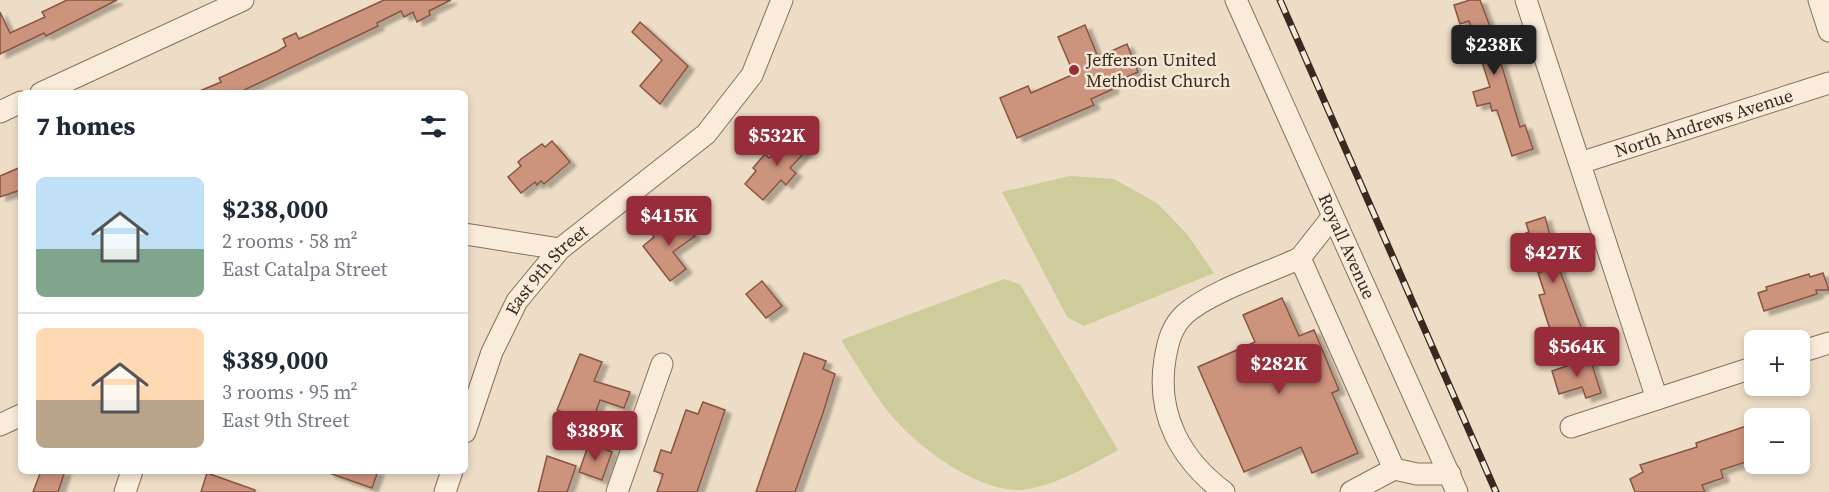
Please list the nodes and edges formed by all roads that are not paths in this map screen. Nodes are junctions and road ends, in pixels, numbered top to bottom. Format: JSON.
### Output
{"nodes":[{"id":1,"x":243,"y":0,"type":"edge"},
{"id":2,"x":782,"y":0,"type":"edge"},
{"id":3,"x":1236,"y":0,"type":"edge"},
{"id":4,"x":1526,"y":0,"type":"edge"},
{"id":5,"x":1819,"y":0,"type":"edge"},
{"id":6,"x":1829,"y":31,"type":"edge"},
{"id":7,"x":1829,"y":83,"type":"edge"},
{"id":8,"x":48,"y":90,"type":"edge"},
{"id":9,"x":18,"y":103,"type":"edge"},
{"id":10,"x":0,"y":112,"type":"edge"},
{"id":11,"x":1580,"y":164,"type":"junction"},
{"id":12,"x":1333,"y":216,"type":"junction"},
{"id":13,"x":468,"y":234,"type":"edge"},
{"id":14,"x":560,"y":249,"type":"junction"},
{"id":15,"x":1300,"y":258,"type":"junction"},
{"id":16,"x":1829,"y":343,"type":"edge"},
{"id":17,"x":1810,"y":349,"type":"edge"},
{"id":18,"x":662,"y":364,"type":"dead end"},
{"id":19,"x":1744,"y":371,"type":"edge"},
{"id":20,"x":1658,"y":399,"type":"junction"},
{"id":21,"x":18,"y":417,"type":"edge"},
{"id":22,"x":468,"y":423,"type":"edge"},
{"id":23,"x":0,"y":425,"type":"edge"},
{"id":24,"x":1571,"y":427,"type":"dead end"},
{"id":25,"x":1394,"y":469,"type":"junction"},
{"id":26,"x":131,"y":474,"type":"edge"},
{"id":27,"x":451,"y":474,"type":"edge"},
{"id":28,"x":1454,"y":483,"type":"edge"},
{"id":29,"x":125,"y":492,"type":"edge"},
{"id":30,"x":445,"y":492,"type":"edge"},
{"id":31,"x":617,"y":492,"type":"edge"},
{"id":32,"x":1224,"y":492,"type":"edge"},
{"id":33,"x":1351,"y":492,"type":"edge"}],
"edges":[{"from":1,"to":8,"type":"street"},
{"from":2,"to":14,"type":"street","name":"East 9th Street"},
{"from":3,"to":12,"type":"street","name":"Royall Avenue"},
{"from":4,"to":11,"type":"street"},
{"from":5,"to":6,"type":"street"},
{"from":7,"to":11,"type":"street","name":"North Andrews Avenue"},
{"from":9,"to":10,"type":"street"},
{"from":11,"to":20,"type":"street"},
{"from":12,"to":15,"type":"street"},
{"from":12,"to":28,"type":"street","name":"Royall Avenue"},
{"from":13,"to":14,"type":"street"},
{"from":14,"to":22,"type":"street","name":"East 9th Street"},
{"from":15,"to":25,"type":"street"},
{"from":15,"to":32,"type":"street"},
{"from":16,"to":17,"type":"street"},
{"from":18,"to":31,"type":"street"},
{"from":19,"to":20,"type":"street"},
{"from":20,"to":24,"type":"street"},
{"from":21,"to":23,"type":"street"},
{"from":25,"to":28,"type":"street"},
{"from":25,"to":33,"type":"street"},
{"from":26,"to":29,"type":"street"},
{"from":27,"to":30,"type":"street"}]}
